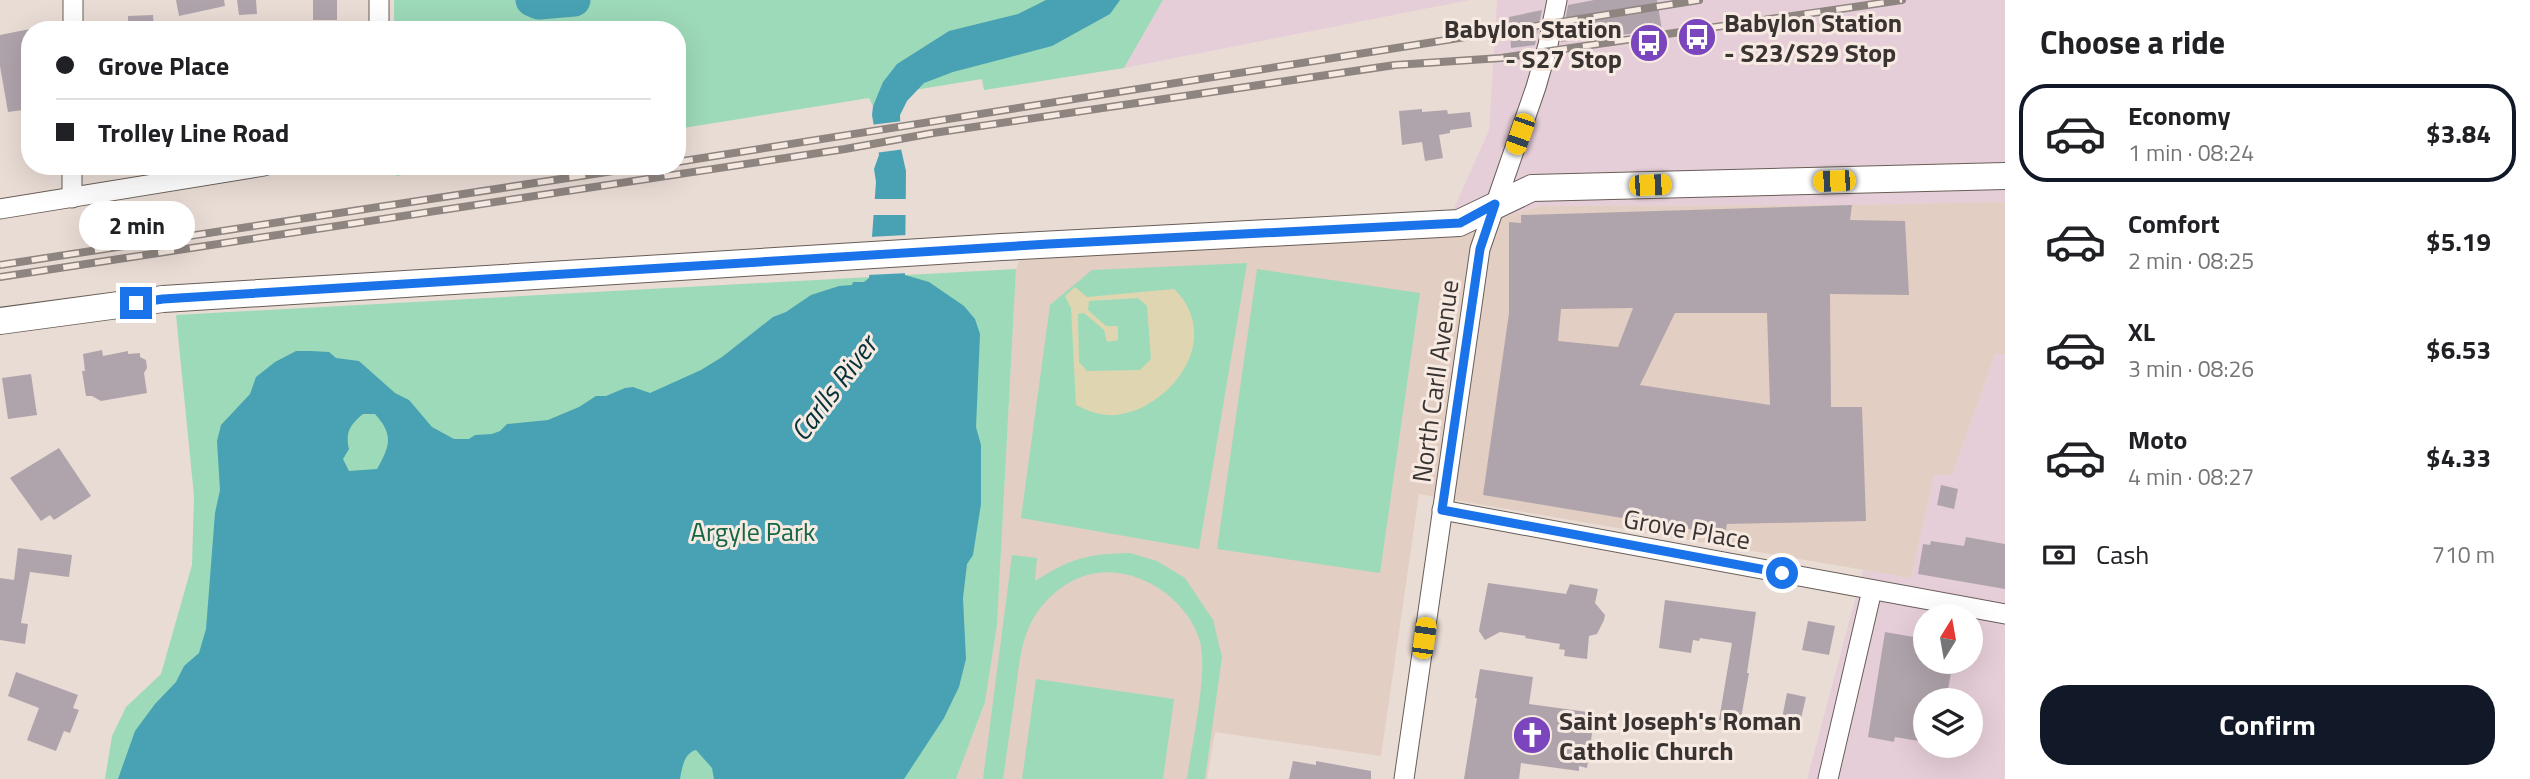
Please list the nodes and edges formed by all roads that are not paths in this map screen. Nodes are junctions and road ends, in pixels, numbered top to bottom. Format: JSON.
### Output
{"nodes":[{"id":1,"x":73,"y":0,"type":"edge"},
{"id":2,"x":379,"y":0,"type":"edge"},
{"id":3,"x":1557,"y":0,"type":"edge"},
{"id":4,"x":73,"y":21,"type":"edge"},
{"id":5,"x":379,"y":21,"type":"edge"},
{"id":6,"x":72,"y":175,"type":"edge"},
{"id":7,"x":210,"y":175,"type":"edge"},
{"id":8,"x":2005,"y":176,"type":"edge"},
{"id":9,"x":72,"y":198,"type":"junction"},
{"id":10,"x":1495,"y":204,"type":"junction"},
{"id":11,"x":0,"y":209,"type":"edge"},
{"id":12,"x":0,"y":321,"type":"edge"},
{"id":13,"x":1442,"y":510,"type":"junction"},
{"id":14,"x":1872,"y":590,"type":"junction"},
{"id":15,"x":2005,"y":614,"type":"edge"},
{"id":16,"x":1404,"y":779,"type":"edge"},
{"id":17,"x":1828,"y":779,"type":"edge"}],
"edges":[{"from":1,"to":4,"type":"street"},
{"from":2,"to":5,"type":"street"},
{"from":3,"to":10,"type":"street","name":"North Carll Avenue"},
{"from":6,"to":9,"type":"street"},
{"from":7,"to":9,"type":"street"},
{"from":8,"to":10,"type":"main road"},
{"from":9,"to":11,"type":"street"},
{"from":10,"to":12,"type":"main road"},
{"from":10,"to":13,"type":"street","name":"North Carll Avenue"},
{"from":13,"to":14,"type":"street","name":"Grove Place"},
{"from":13,"to":16,"type":"street","name":"North Carll Avenue"},
{"from":14,"to":15,"type":"street","name":"Grove Place"},
{"from":14,"to":17,"type":"street"}]}
